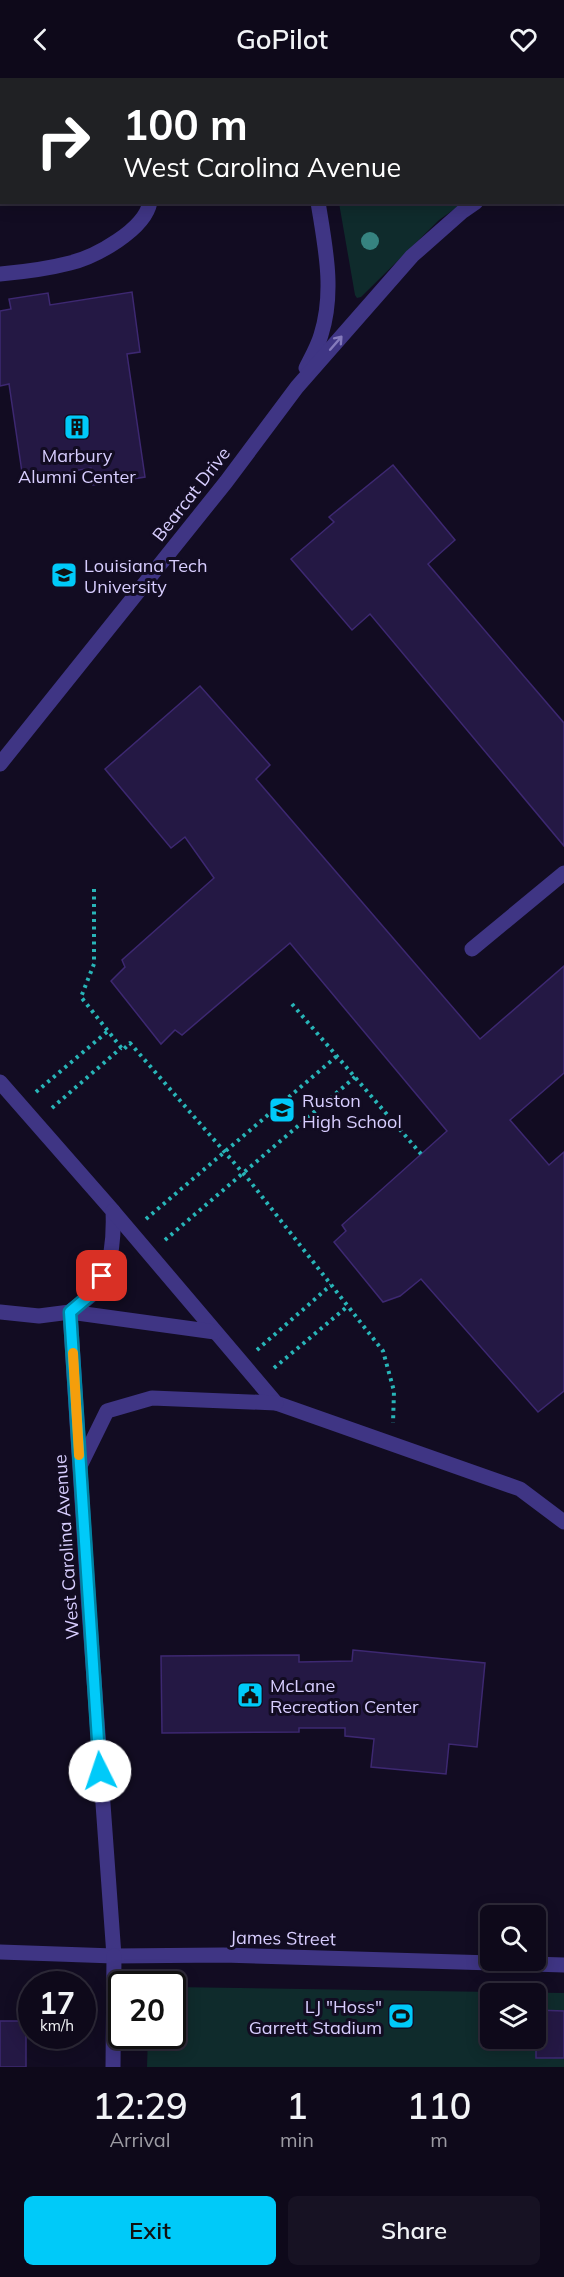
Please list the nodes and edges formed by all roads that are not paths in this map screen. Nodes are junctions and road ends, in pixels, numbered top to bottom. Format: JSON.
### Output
{"nodes":[{"id":1,"x":150,"y":204,"type":"edge"},
{"id":2,"x":318,"y":204,"type":"edge"},
{"id":3,"x":473,"y":204,"type":"edge"},
{"id":4,"x":0,"y":274,"type":"edge"},
{"id":5,"x":297,"y":387,"type":"junction"},
{"id":6,"x":0,"y":764,"type":"edge"},
{"id":7,"x":564,"y":873,"type":"edge"},
{"id":8,"x":472,"y":949,"type":"dead end"},
{"id":9,"x":0,"y":1082,"type":"edge"},
{"id":10,"x":113,"y":1210,"type":"junction"},
{"id":11,"x":0,"y":1312,"type":"edge"},
{"id":12,"x":70,"y":1312,"type":"junction"},
{"id":13,"x":215,"y":1332,"type":"junction"},
{"id":14,"x":276,"y":1403,"type":"junction"},
{"id":15,"x":80,"y":1466,"type":"junction"},
{"id":16,"x":564,"y":1522,"type":"edge"},
{"id":17,"x":0,"y":1952,"type":"edge"},
{"id":18,"x":114,"y":1956,"type":"junction"},
{"id":19,"x":564,"y":1965,"type":"edge"},
{"id":20,"x":113,"y":2067,"type":"edge"}],
"edges":[{"from":1,"to":4,"type":"street"},
{"from":2,"to":5,"type":"street","name":"Bearcat Drive"},
{"from":5,"to":3,"type":"street","name":"Bearcat Drive","one_way":true},
{"from":5,"to":6,"type":"street","name":"Bearcat Drive"},
{"from":7,"to":8,"type":"street"},
{"from":9,"to":10,"type":"street"},
{"from":10,"to":12,"type":"street"},
{"from":10,"to":13,"type":"street"},
{"from":11,"to":12,"type":"street"},
{"from":12,"to":13,"type":"street"},
{"from":12,"to":15,"type":"street","name":"West Carolina Avenue"},
{"from":13,"to":14,"type":"street"},
{"from":14,"to":15,"type":"street"},
{"from":14,"to":16,"type":"street"},
{"from":15,"to":18,"type":"street","name":"West Carolina Avenue"},
{"from":17,"to":18,"type":"street","name":"James Street"},
{"from":18,"to":19,"type":"street","name":"James Street"},
{"from":18,"to":20,"type":"street","name":"West Carolina Avenue"}]}
